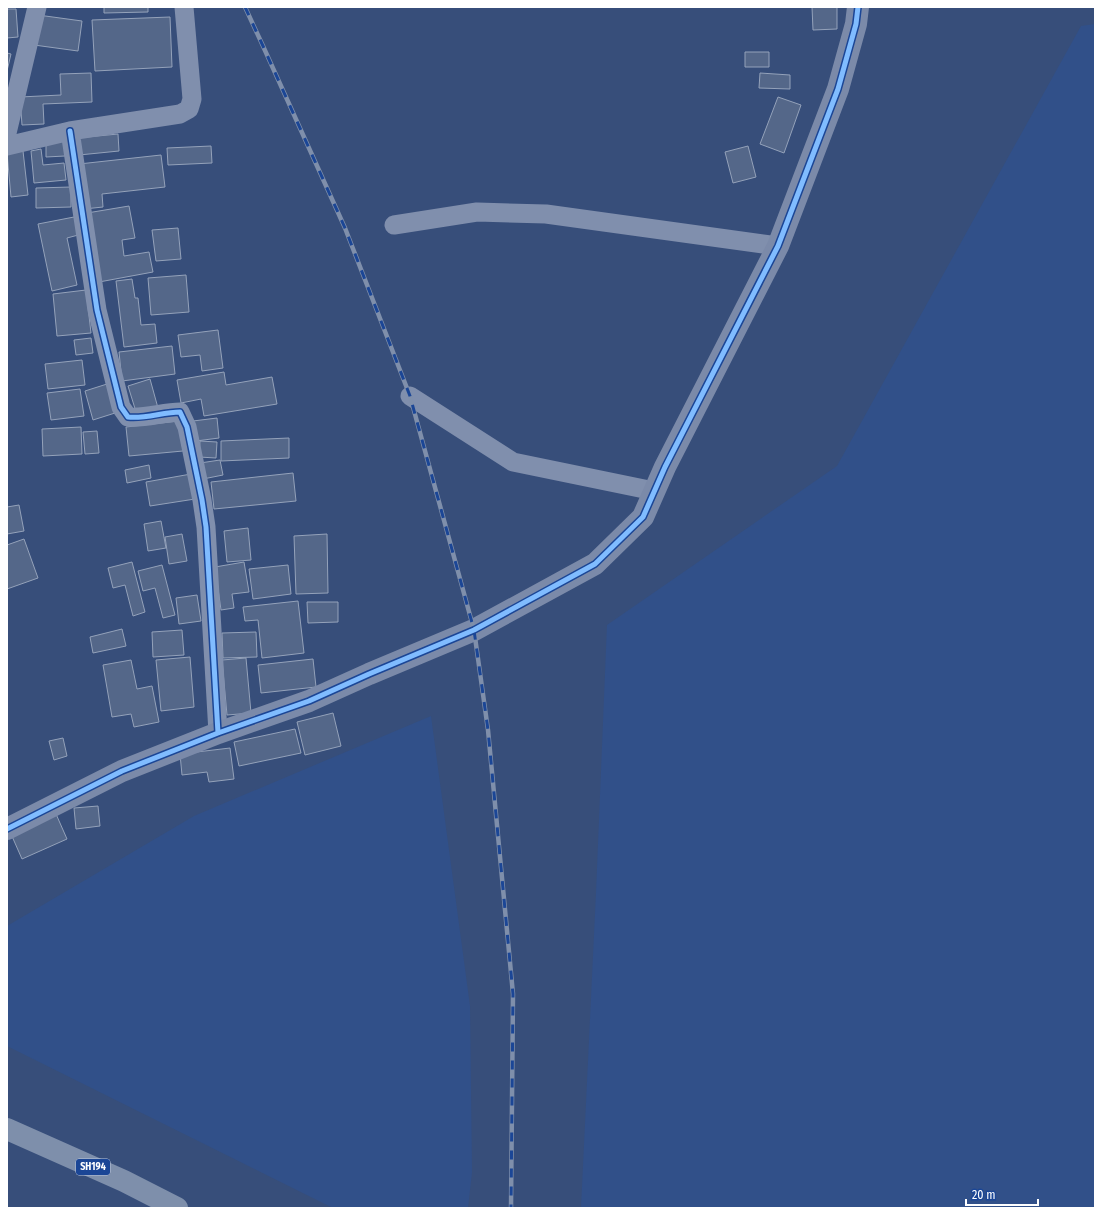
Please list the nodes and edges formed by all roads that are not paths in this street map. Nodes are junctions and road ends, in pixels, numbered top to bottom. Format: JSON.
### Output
{"nodes":[{"id":1,"x":37,"y":7,"type":"edge"},
{"id":2,"x":184,"y":7,"type":"edge"},
{"id":3,"x":858,"y":7,"type":"edge"},
{"id":4,"x":70,"y":131,"type":"junction"},
{"id":5,"x":7,"y":133,"type":"edge"},
{"id":6,"x":7,"y":146,"type":"edge"},
{"id":7,"x":394,"y":225,"type":"dead end"},
{"id":8,"x":778,"y":246,"type":"junction"},
{"id":9,"x":410,"y":396,"type":"dead end"},
{"id":10,"x":654,"y":491,"type":"junction"},
{"id":11,"x":218,"y":733,"type":"junction"},
{"id":12,"x":7,"y":829,"type":"edge"},
{"id":13,"x":7,"y":1129,"type":"edge"},
{"id":14,"x":177,"y":1208,"type":"edge"}],
"edges":[{"from":1,"to":5,"type":"street"},
{"from":2,"to":4,"type":"street"},
{"from":3,"to":8,"type":"street"},
{"from":4,"to":6,"type":"street"},
{"from":4,"to":11,"type":"street"},
{"from":7,"to":8,"type":"street"},
{"from":8,"to":10,"type":"street"},
{"from":9,"to":10,"type":"street"},
{"from":10,"to":11,"type":"street"},
{"from":11,"to":12,"type":"street"},
{"from":13,"to":14,"type":"main road","number":"SH194"}]}
